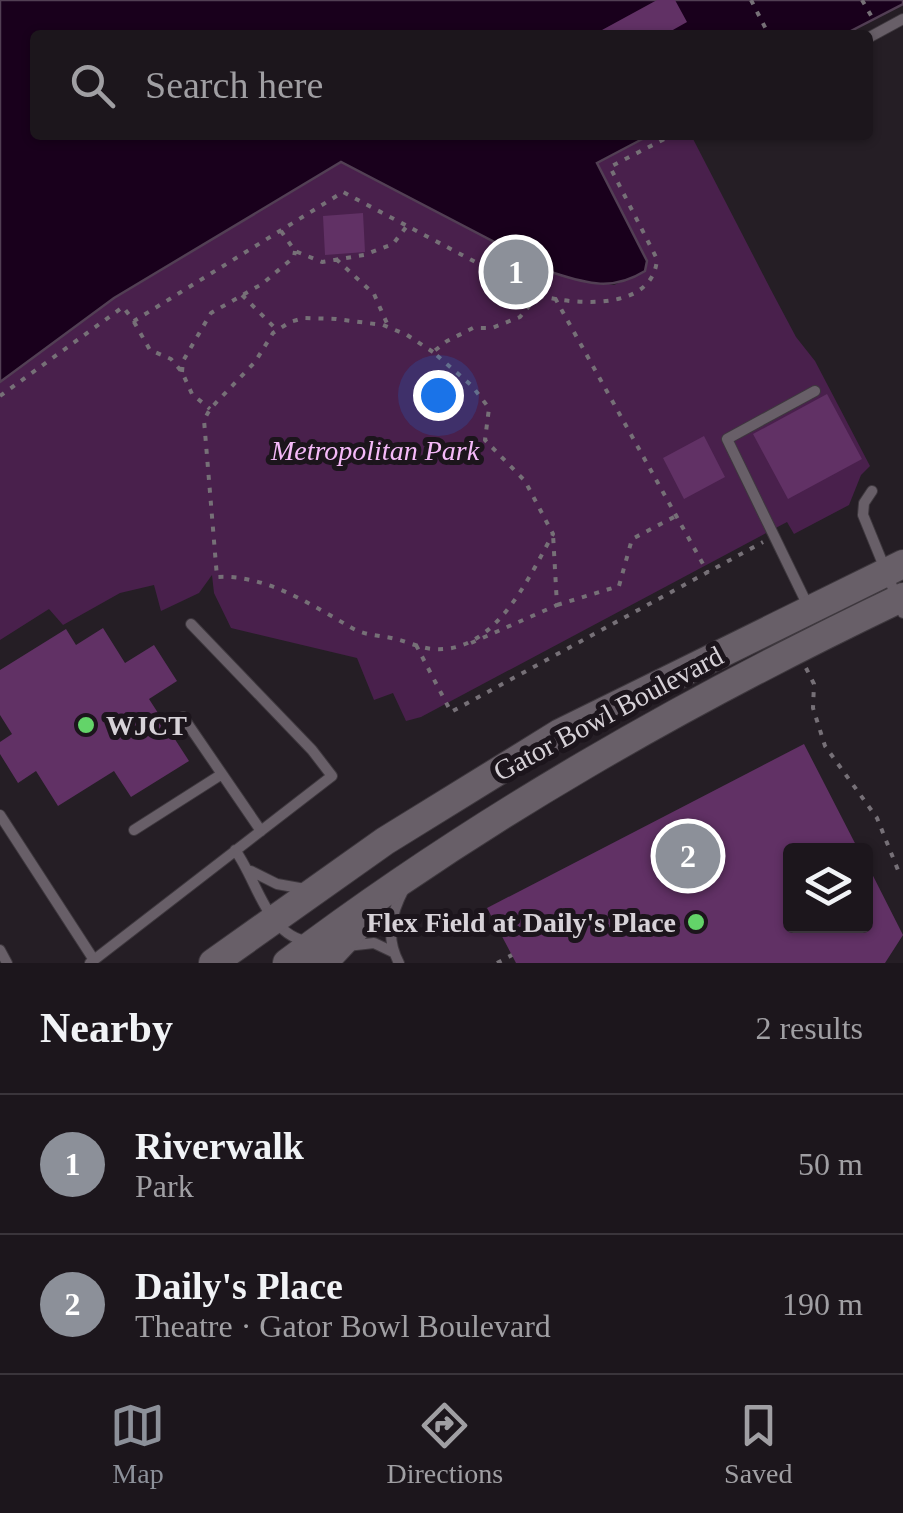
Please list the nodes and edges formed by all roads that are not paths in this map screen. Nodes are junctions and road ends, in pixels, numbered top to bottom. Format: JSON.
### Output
{"nodes":[{"id":1,"x":903,"y":19,"type":"edge"},
{"id":2,"x":873,"y":35,"type":"edge"},
{"id":3,"x":815,"y":390,"type":"dead end"},
{"id":4,"x":872,"y":491,"type":"dead end"},
{"id":5,"x":895,"y":568,"type":"edge"},
{"id":6,"x":901,"y":604,"type":"edge"},
{"id":7,"x":810,"y":609,"type":"junction"},
{"id":8,"x":191,"y":624,"type":"dead end"},
{"id":9,"x":184,"y":717,"type":"dead end"},
{"id":10,"x":222,"y":774,"type":"junction"},
{"id":11,"x":0,"y":815,"type":"edge"},
{"id":12,"x":134,"y":830,"type":"dead end"},
{"id":13,"x":260,"y":831,"type":"junction"},
{"id":14,"x":236,"y":850,"type":"junction"},
{"id":15,"x":420,"y":867,"type":"junction"},
{"id":16,"x":250,"y":870,"type":"junction"},
{"id":17,"x":324,"y":882,"type":"junction"},
{"id":18,"x":273,"y":920,"type":"junction"},
{"id":19,"x":0,"y":950,"type":"edge"},
{"id":20,"x":324,"y":952,"type":"edge"},
{"id":21,"x":396,"y":958,"type":"edge"},
{"id":22,"x":92,"y":962,"type":"edge"},
{"id":23,"x":7,"y":963,"type":"edge"},
{"id":24,"x":214,"y":963,"type":"edge"},
{"id":25,"x":287,"y":963,"type":"edge"}],
"edges":[{"from":1,"to":2,"type":"lane"},
{"from":3,"to":7,"type":"lane"},
{"from":4,"to":5,"type":"lane"},
{"from":5,"to":6,"type":"lane"},
{"from":5,"to":7,"type":"main road","name":"Gator Bowl Boulevard"},
{"from":6,"to":15,"type":"main road","name":"Gator Bowl Boulevard"},
{"from":7,"to":17,"type":"main road","name":"Gator Bowl Boulevard"},
{"from":8,"to":13,"type":"lane"},
{"from":9,"to":10,"type":"lane"},
{"from":10,"to":12,"type":"lane"},
{"from":10,"to":13,"type":"lane"},
{"from":11,"to":22,"type":"lane"},
{"from":13,"to":14,"type":"lane"},
{"from":14,"to":16,"type":"lane"},
{"from":14,"to":22,"type":"lane"},
{"from":15,"to":20,"type":"main road","name":"Gator Bowl Boulevard"},
{"from":15,"to":21,"type":"lane"},
{"from":16,"to":17,"type":"lane"},
{"from":16,"to":18,"type":"lane"},
{"from":17,"to":18,"type":"main road","name":"Gator Bowl Boulevard"},
{"from":18,"to":20,"type":"lane"},
{"from":18,"to":24,"type":"main road","name":"Gator Bowl Boulevard"},
{"from":19,"to":23,"type":"lane"},
{"from":20,"to":21,"type":"lane"},
{"from":20,"to":25,"type":"main road","name":"Gator Bowl Boulevard"}]}
